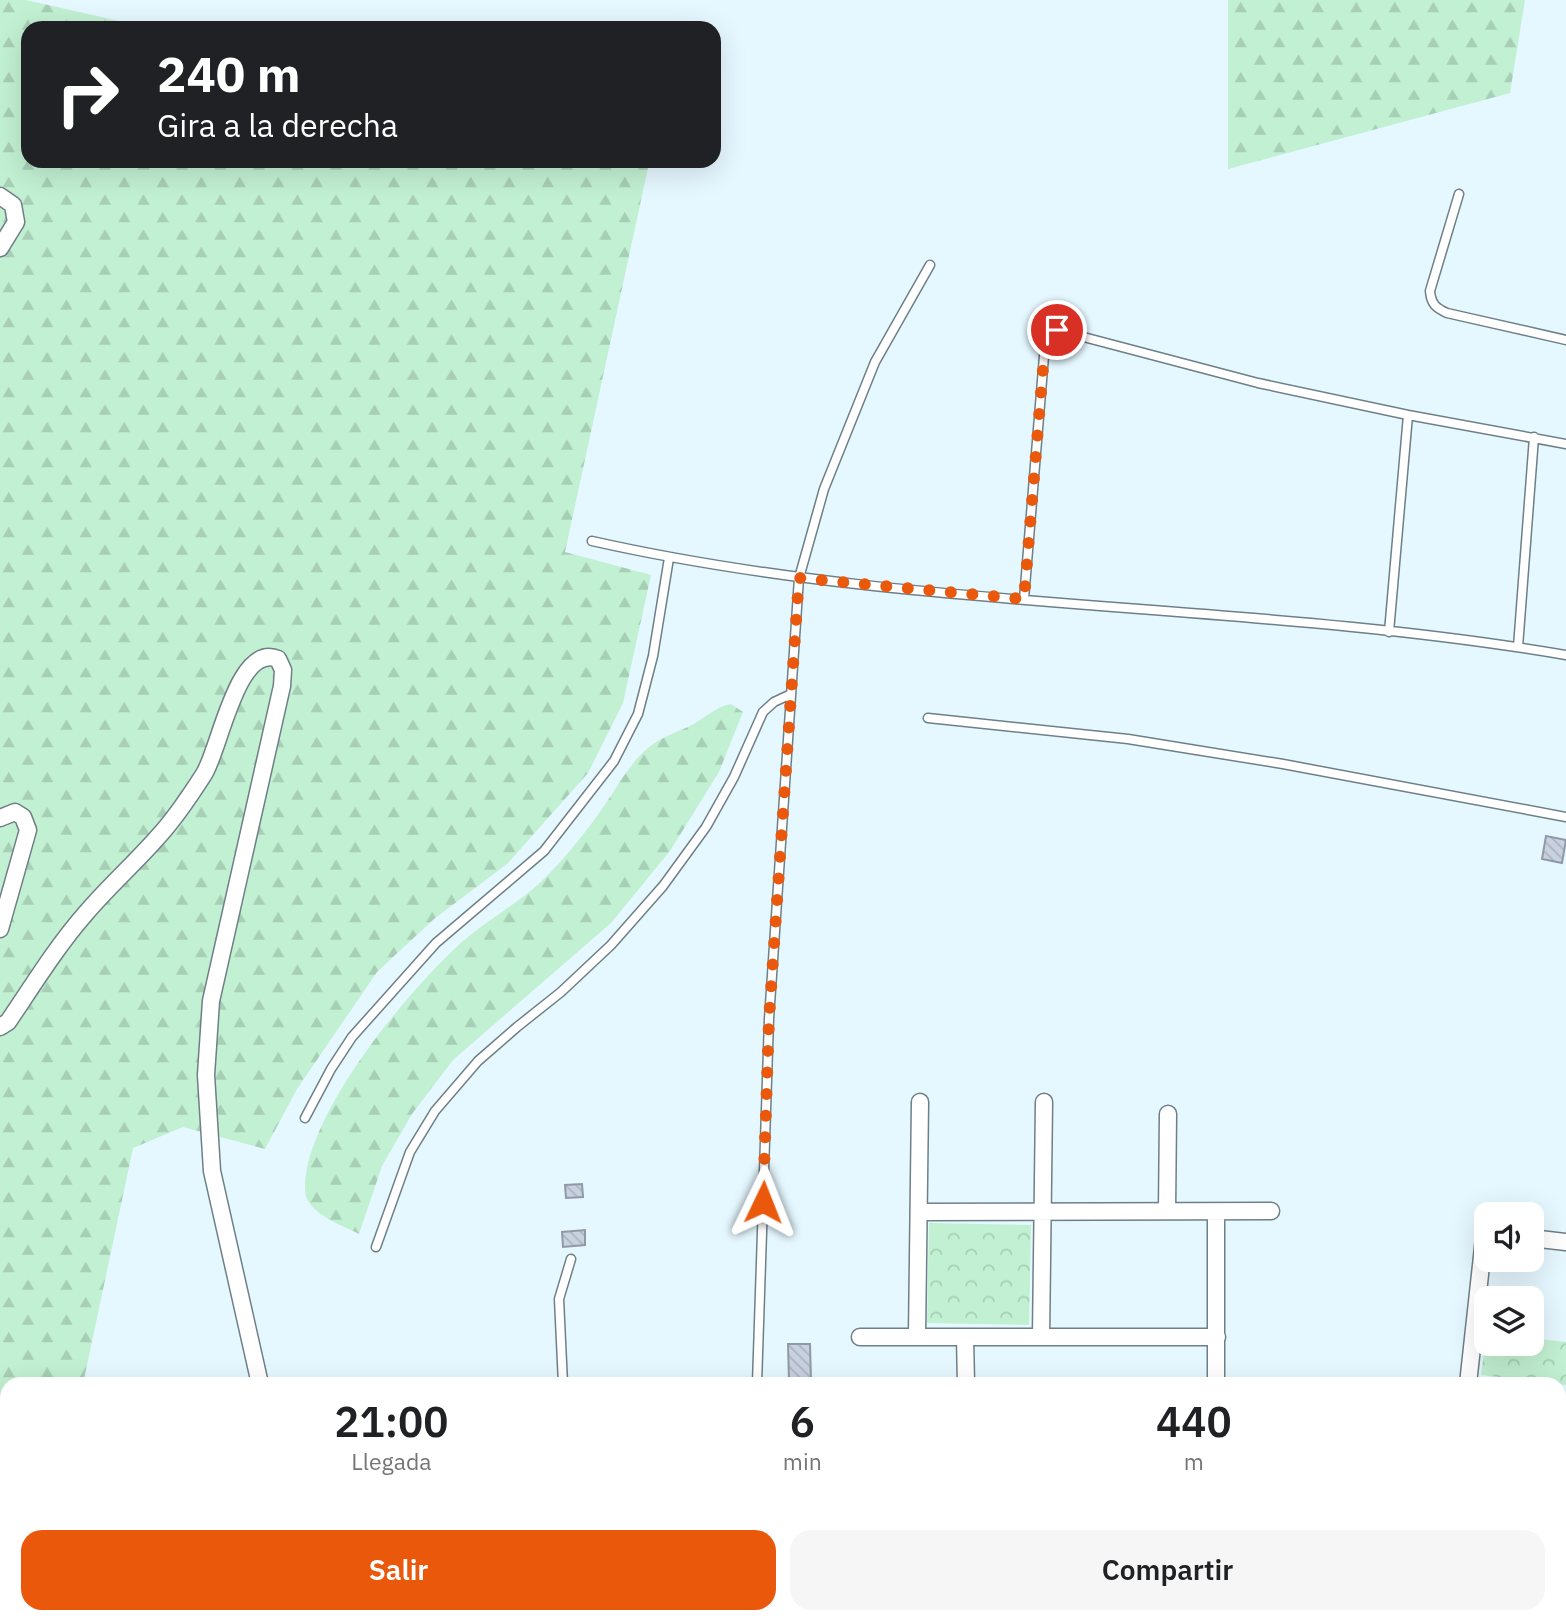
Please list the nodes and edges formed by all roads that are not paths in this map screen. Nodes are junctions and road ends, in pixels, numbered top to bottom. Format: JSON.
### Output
{"nodes":[{"id":1,"x":1459,"y":194,"type":"dead end"},
{"id":2,"x":0,"y":196,"type":"edge"},
{"id":3,"x":0,"y":248,"type":"edge"},
{"id":4,"x":930,"y":265,"type":"dead end"},
{"id":5,"x":1566,"y":340,"type":"edge"},
{"id":6,"x":1408,"y":415,"type":"junction"},
{"id":7,"x":1534,"y":438,"type":"junction"},
{"id":8,"x":1566,"y":444,"type":"edge"},
{"id":9,"x":592,"y":541,"type":"dead end"},
{"id":10,"x":669,"y":558,"type":"junction"},
{"id":11,"x":799,"y":578,"type":"junction"},
{"id":12,"x":1024,"y":599,"type":"junction"},
{"id":13,"x":1389,"y":632,"type":"junction"},
{"id":14,"x":1518,"y":647,"type":"junction"},
{"id":15,"x":1566,"y":655,"type":"edge"},
{"id":16,"x":791,"y":694,"type":"junction"},
{"id":17,"x":928,"y":718,"type":"dead end"},
{"id":18,"x":1566,"y":817,"type":"edge"},
{"id":19,"x":0,"y":818,"type":"edge"},
{"id":20,"x":0,"y":929,"type":"edge"},
{"id":21,"x":0,"y":1027,"type":"edge"},
{"id":22,"x":920,"y":1102,"type":"dead end"},
{"id":23,"x":1044,"y":1102,"type":"dead end"},
{"id":24,"x":1167,"y":1114,"type":"dead end"},
{"id":25,"x":305,"y":1118,"type":"dead end"},
{"id":26,"x":1043,"y":1210,"type":"junction"},
{"id":27,"x":1167,"y":1211,"type":"junction"},
{"id":28,"x":1271,"y":1211,"type":"dead end"},
{"id":29,"x":919,"y":1212,"type":"junction"},
{"id":30,"x":1216,"y":1212,"type":"junction"},
{"id":31,"x":1544,"y":1239,"type":"edge"},
{"id":32,"x":1566,"y":1242,"type":"edge"},
{"id":33,"x":376,"y":1247,"type":"dead end"},
{"id":34,"x":571,"y":1259,"type":"dead end"},
{"id":35,"x":1480,"y":1272,"type":"edge"},
{"id":36,"x":860,"y":1336,"type":"dead end"},
{"id":37,"x":916,"y":1336,"type":"junction"},
{"id":38,"x":965,"y":1336,"type":"junction"},
{"id":39,"x":1041,"y":1337,"type":"junction"},
{"id":40,"x":1217,"y":1337,"type":"junction"},
{"id":41,"x":258,"y":1377,"type":"edge"},
{"id":42,"x":563,"y":1377,"type":"edge"},
{"id":43,"x":757,"y":1377,"type":"edge"},
{"id":44,"x":966,"y":1377,"type":"edge"},
{"id":45,"x":1216,"y":1377,"type":"edge"},
{"id":46,"x":1469,"y":1377,"type":"edge"}],
"edges":[{"from":1,"to":5,"type":"lane"},
{"from":2,"to":3,"type":"street"},
{"from":4,"to":11,"type":"lane"},
{"from":6,"to":7,"type":"lane"},
{"from":6,"to":12,"type":"lane"},
{"from":6,"to":13,"type":"lane"},
{"from":7,"to":8,"type":"lane"},
{"from":7,"to":14,"type":"lane"},
{"from":9,"to":10,"type":"lane"},
{"from":10,"to":11,"type":"lane"},
{"from":10,"to":25,"type":"lane"},
{"from":11,"to":12,"type":"lane"},
{"from":11,"to":16,"type":"lane"},
{"from":12,"to":13,"type":"lane"},
{"from":13,"to":14,"type":"lane"},
{"from":14,"to":15,"type":"lane"},
{"from":16,"to":33,"type":"lane"},
{"from":16,"to":43,"type":"lane"},
{"from":17,"to":18,"type":"lane"},
{"from":19,"to":20,"type":"street"},
{"from":21,"to":41,"type":"street"},
{"from":22,"to":29,"type":"street"},
{"from":23,"to":26,"type":"street"},
{"from":24,"to":27,"type":"street"},
{"from":26,"to":27,"type":"street"},
{"from":26,"to":29,"type":"street"},
{"from":26,"to":39,"type":"street"},
{"from":27,"to":30,"type":"street"},
{"from":28,"to":30,"type":"street"},
{"from":29,"to":37,"type":"street"},
{"from":30,"to":40,"type":"street"},
{"from":31,"to":32,"type":"street"},
{"from":34,"to":42,"type":"lane"},
{"from":35,"to":46,"type":"street"},
{"from":36,"to":37,"type":"street"},
{"from":37,"to":38,"type":"street"},
{"from":38,"to":39,"type":"street"},
{"from":38,"to":44,"type":"street"},
{"from":39,"to":40,"type":"street"},
{"from":40,"to":45,"type":"street"}]}
